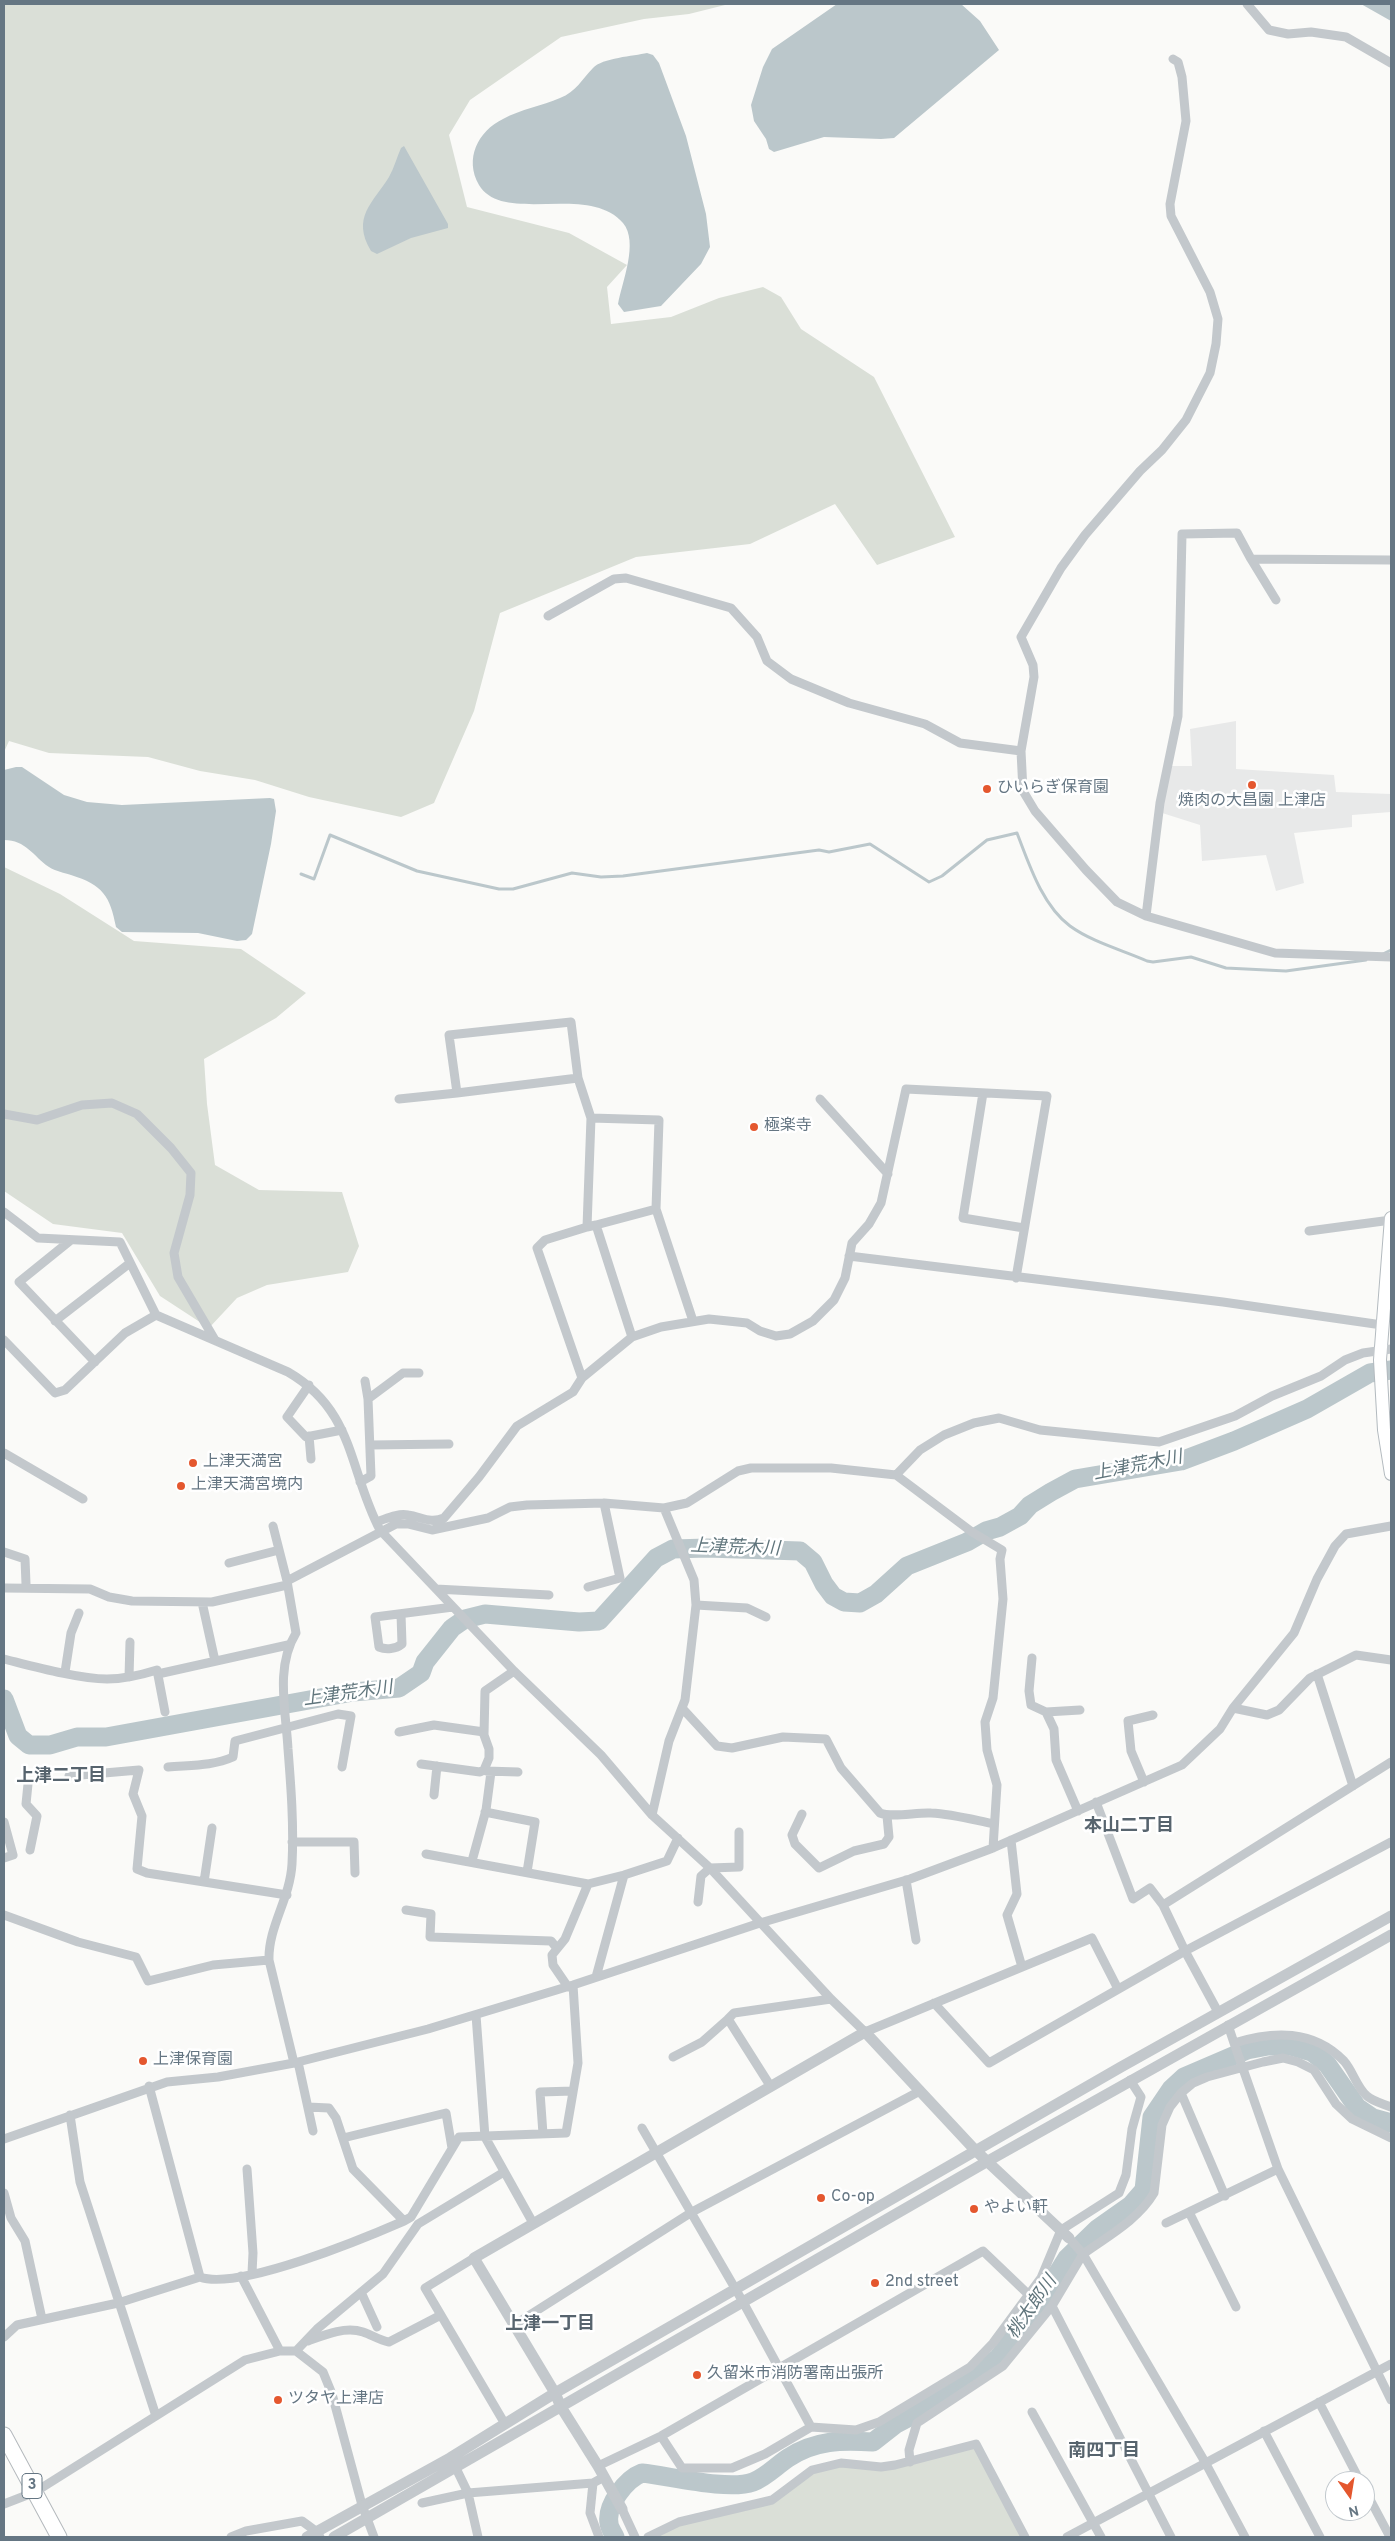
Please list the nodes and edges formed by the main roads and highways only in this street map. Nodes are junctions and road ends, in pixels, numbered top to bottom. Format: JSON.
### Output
{"nodes":[{"id":1,"x":1391,"y":1219,"type":"edge"},
{"id":2,"x":1384,"y":1353,"type":"edge"},
{"id":3,"x":1391,"y":1474,"type":"edge"},
{"id":4,"x":4,"y":2435,"type":"edge"},
{"id":5,"x":60,"y":2537,"type":"edge"}],
"edges":[{"from":1,"to":2,"type":"main road"},
{"from":2,"to":3,"type":"main road"},
{"from":4,"to":5,"type":"highway","number":"3"}]}
